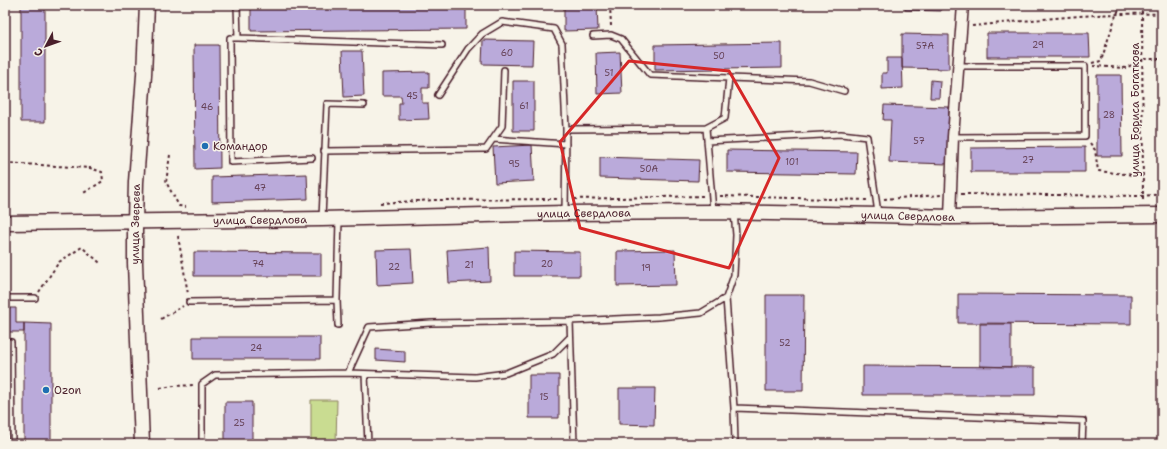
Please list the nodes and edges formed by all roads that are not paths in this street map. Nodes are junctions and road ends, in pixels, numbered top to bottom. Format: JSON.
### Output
{"nodes":[{"id":1,"x":147,"y":5,"type":"edge"},
{"id":2,"x":237,"y":5,"type":"edge"},
{"id":3,"x":963,"y":5,"type":"edge"},
{"id":4,"x":593,"y":36,"type":"dead end"},
{"id":5,"x":238,"y":38,"type":"junction"},
{"id":6,"x":442,"y":45,"type":"dead end"},
{"id":7,"x":958,"y":66,"type":"junction"},
{"id":8,"x":504,"y":70,"type":"dead end"},
{"id":9,"x":729,"y":78,"type":"junction"},
{"id":10,"x":844,"y":91,"type":"dead end"},
{"id":11,"x":438,"y":95,"type":"dead end"},
{"id":12,"x":364,"y":105,"type":"dead end"},
{"id":13,"x":566,"y":128,"type":"junction"},
{"id":14,"x":706,"y":128,"type":"junction"},
{"id":15,"x":953,"y":137,"type":"junction"},
{"id":16,"x":493,"y":139,"type":"junction"},
{"id":17,"x":707,"y":141,"type":"junction"},
{"id":18,"x":566,"y":144,"type":"junction"},
{"id":19,"x":324,"y":151,"type":"junction"},
{"id":20,"x":312,"y":158,"type":"dead end"},
{"id":21,"x":714,"y":212,"type":"junction"},
{"id":22,"x":734,"y":212,"type":"junction"},
{"id":23,"x":565,"y":213,"type":"junction"},
{"id":24,"x":879,"y":215,"type":"junction"},
{"id":25,"x":1162,"y":215,"type":"edge"},
{"id":26,"x":950,"y":217,"type":"junction"},
{"id":27,"x":339,"y":218,"type":"junction"},
{"id":28,"x":322,"y":219,"type":"junction"},
{"id":29,"x":134,"y":222,"type":"junction"},
{"id":30,"x":5,"y":223,"type":"edge"},
{"id":31,"x":5,"y":298,"type":"edge"},
{"id":32,"x":35,"y":298,"type":"road end"},
{"id":33,"x":726,"y":298,"type":"junction"},
{"id":34,"x":337,"y":300,"type":"junction"},
{"id":35,"x":189,"y":302,"type":"road end"},
{"id":36,"x":570,"y":321,"type":"junction"},
{"id":37,"x":338,"y":325,"type":"dead end"},
{"id":38,"x":570,"y":338,"type":"junction"},
{"id":39,"x":5,"y":342,"type":"edge"},
{"id":40,"x":348,"y":373,"type":"junction"},
{"id":41,"x":365,"y":374,"type":"junction"},
{"id":42,"x":734,"y":408,"type":"junction"},
{"id":43,"x":12,"y":444,"type":"edge"},
{"id":44,"x":142,"y":444,"type":"edge"},
{"id":45,"x":202,"y":444,"type":"edge"},
{"id":46,"x":368,"y":444,"type":"edge"},
{"id":47,"x":574,"y":444,"type":"edge"},
{"id":48,"x":736,"y":444,"type":"edge"},
{"id":49,"x":1082,"y":444,"type":"edge"}],
"edges":[{"from":1,"to":29,"type":"main road","name":"улица Зверева"},
{"from":2,"to":5,"type":"lane"},
{"from":3,"to":7,"type":"street"},
{"from":4,"to":9,"type":"lane"},
{"from":5,"to":6,"type":"lane"},
{"from":5,"to":20,"type":"lane"},
{"from":7,"to":15,"type":"street"},
{"from":7,"to":15,"type":"lane"},
{"from":8,"to":16,"type":"lane"},
{"from":9,"to":10,"type":"lane"},
{"from":9,"to":14,"type":"lane"},
{"from":11,"to":13,"type":"lane"},
{"from":12,"to":19,"type":"lane"},
{"from":13,"to":14,"type":"lane"},
{"from":13,"to":18,"type":"lane"},
{"from":14,"to":17,"type":"lane"},
{"from":15,"to":26,"type":"street"},
{"from":16,"to":18,"type":"lane"},
{"from":16,"to":19,"type":"lane"},
{"from":17,"to":21,"type":"lane"},
{"from":17,"to":24,"type":"lane"},
{"from":18,"to":23,"type":"lane"},
{"from":19,"to":28,"type":"lane"},
{"from":21,"to":22,"type":"main road","name":"улица Свердлова"},
{"from":21,"to":23,"type":"main road","name":"улица Свердлова"},
{"from":22,"to":24,"type":"main road","name":"улица Свердлова"},
{"from":22,"to":33,"type":"lane"},
{"from":23,"to":27,"type":"main road","name":"улица Свердлова"},
{"from":24,"to":26,"type":"main road","name":"улица Свердлова"},
{"from":25,"to":26,"type":"main road","name":"улица Свердлова"},
{"from":27,"to":28,"type":"main road","name":"улица Свердлова"},
{"from":27,"to":34,"type":"lane"},
{"from":28,"to":29,"type":"main road","name":"улица Свердлова"},
{"from":29,"to":30,"type":"main road","name":"улица Свердлова"},
{"from":29,"to":44,"type":"main road","name":"улица Зверева"},
{"from":31,"to":32,"type":"lane"},
{"from":33,"to":36,"type":"lane"},
{"from":33,"to":42,"type":"lane"},
{"from":34,"to":35,"type":"lane"},
{"from":34,"to":37,"type":"lane"},
{"from":36,"to":38,"type":"lane"},
{"from":36,"to":40,"type":"lane"},
{"from":38,"to":41,"type":"lane"},
{"from":38,"to":47,"type":"lane"},
{"from":39,"to":43,"type":"lane"},
{"from":40,"to":41,"type":"lane"},
{"from":40,"to":45,"type":"lane"},
{"from":41,"to":46,"type":"lane"},
{"from":42,"to":48,"type":"lane"},
{"from":42,"to":49,"type":"lane"}]}
